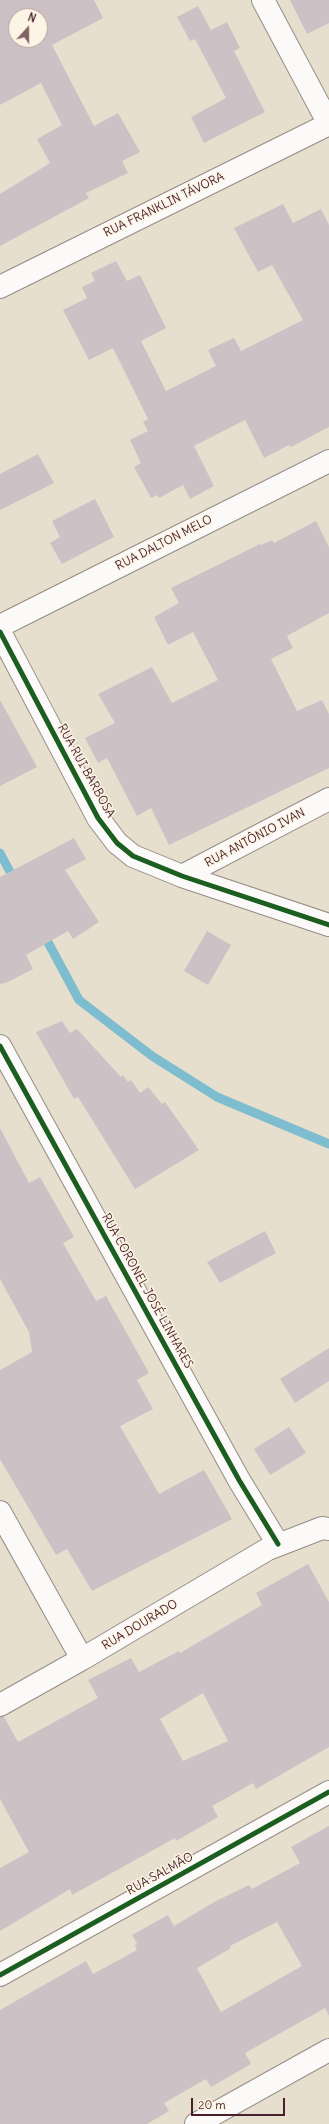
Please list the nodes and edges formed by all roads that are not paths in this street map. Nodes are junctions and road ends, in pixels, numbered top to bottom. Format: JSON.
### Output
{"nodes":[{"id":1,"x":263,"y":0,"type":"edge"},
{"id":2,"x":329,"y":124,"type":"edge"},
{"id":3,"x":0,"y":287,"type":"edge"},
{"id":4,"x":329,"y":461,"type":"edge"},
{"id":5,"x":0,"y":626,"type":"edge"},
{"id":6,"x":0,"y":632,"type":"edge"},
{"id":7,"x":329,"y":799,"type":"edge"},
{"id":8,"x":182,"y":876,"type":"junction"},
{"id":9,"x":329,"y":925,"type":"edge"},
{"id":10,"x":0,"y":1046,"type":"edge"},
{"id":11,"x":0,"y":1512,"type":"edge"},
{"id":12,"x":329,"y":1529,"type":"edge"},
{"id":13,"x":278,"y":1544,"type":"junction"},
{"id":14,"x":82,"y":1659,"type":"junction"},
{"id":15,"x":0,"y":1705,"type":"edge"},
{"id":16,"x":329,"y":1792,"type":"edge"},
{"id":17,"x":0,"y":1975,"type":"edge"},
{"id":18,"x":329,"y":2050,"type":"edge"},
{"id":19,"x":196,"y":2124,"type":"edge"}],
"edges":[{"from":1,"to":2,"type":"street"},
{"from":2,"to":3,"type":"street","name":"RUA FRANKLIN TÁVORA"},
{"from":4,"to":5,"type":"street","name":"RUA DALTON MELO"},
{"from":6,"to":8,"type":"street","name":"RUA RUI BARBOSA"},
{"from":7,"to":8,"type":"street","name":"RUA ANTÔNIO IVAN"},
{"from":8,"to":9,"type":"street","name":"RUA RUI BARBOSA"},
{"from":10,"to":13,"type":"street","name":"RUA CORONEL JOSÉ LINHARES"},
{"from":11,"to":14,"type":"street"},
{"from":12,"to":13,"type":"street"},
{"from":13,"to":14,"type":"street","name":"RUA DOURADO"},
{"from":14,"to":15,"type":"street","name":"RUA DOURADO"},
{"from":16,"to":17,"type":"street","name":"RUA SALMÃO"},
{"from":18,"to":19,"type":"street"}]}
